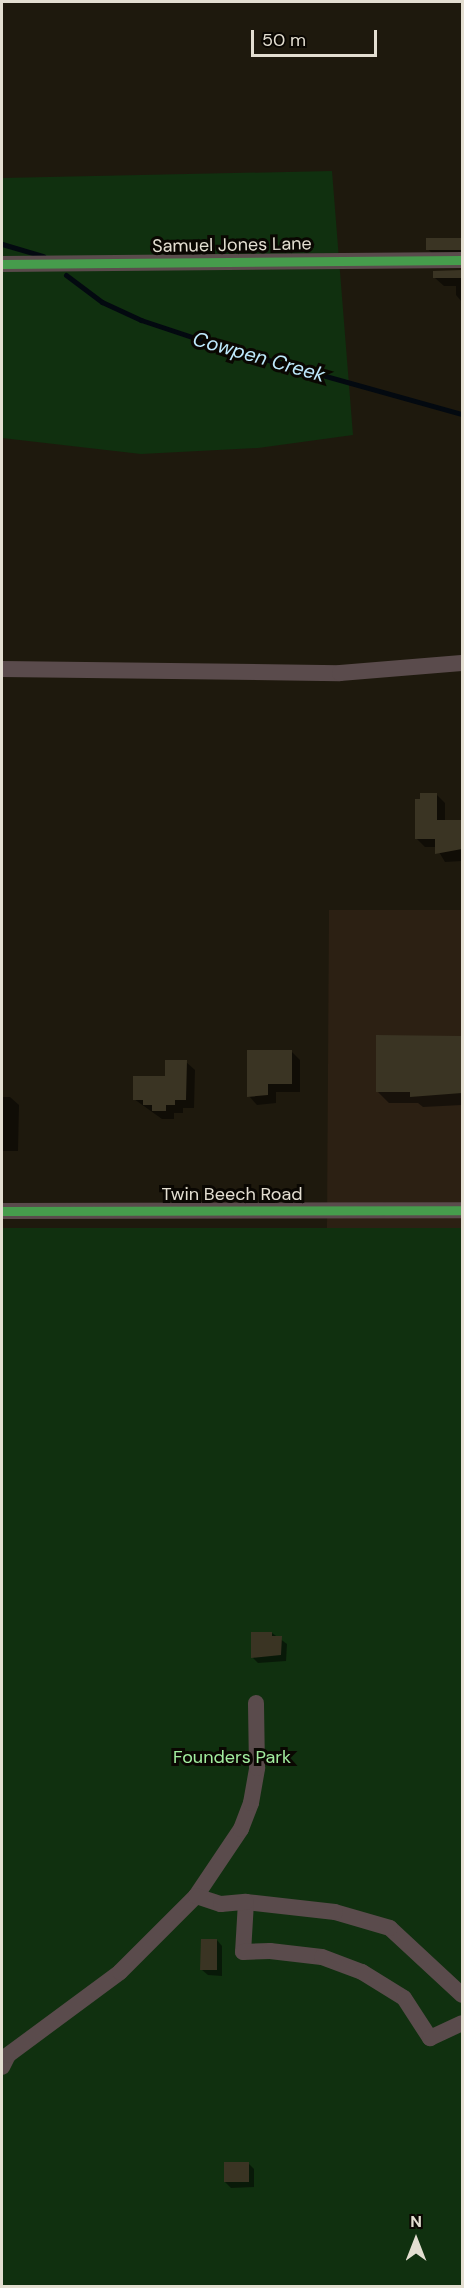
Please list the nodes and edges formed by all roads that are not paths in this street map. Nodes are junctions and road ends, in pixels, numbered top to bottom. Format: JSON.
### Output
{"nodes":[{"id":1,"x":462,"y":260,"type":"edge"},
{"id":2,"x":2,"y":264,"type":"edge"},
{"id":3,"x":462,"y":663,"type":"edge"},
{"id":4,"x":2,"y":669,"type":"edge"},
{"id":5,"x":462,"y":1210,"type":"edge"},
{"id":6,"x":2,"y":1211,"type":"edge"},
{"id":7,"x":256,"y":1703,"type":"dead end"},
{"id":8,"x":195,"y":1896,"type":"junction"},
{"id":9,"x":246,"y":1902,"type":"junction"},
{"id":10,"x":462,"y":1995,"type":"edge"},
{"id":11,"x":462,"y":2023,"type":"edge"},
{"id":12,"x":4,"y":2059,"type":"edge"}],
"edges":[{"from":1,"to":2,"type":"street","name":"Samuel Jones Lane"},
{"from":3,"to":4,"type":"street"},
{"from":5,"to":6,"type":"street","name":"Twin Beech Road"},
{"from":7,"to":8,"type":"street"},
{"from":8,"to":9,"type":"street"},
{"from":8,"to":12,"type":"street"},
{"from":9,"to":10,"type":"street"},
{"from":9,"to":11,"type":"street"}]}
